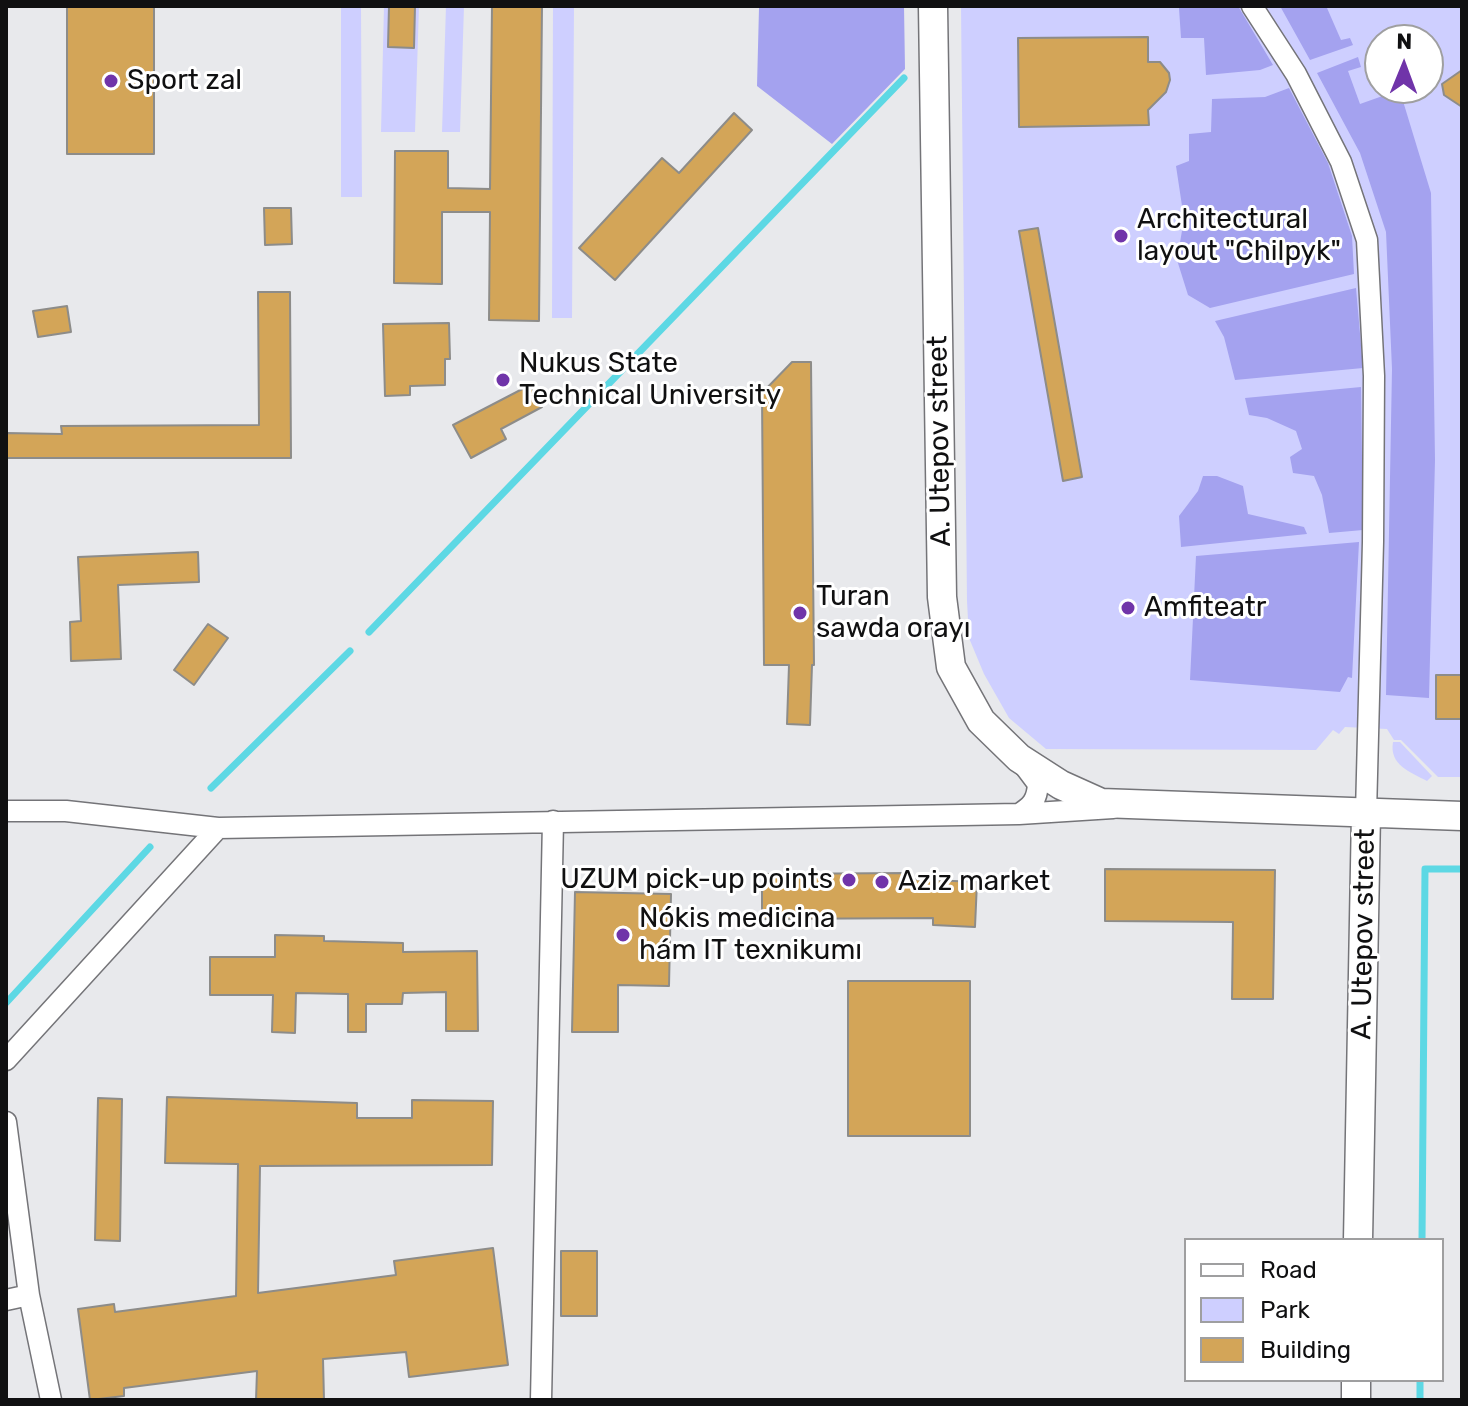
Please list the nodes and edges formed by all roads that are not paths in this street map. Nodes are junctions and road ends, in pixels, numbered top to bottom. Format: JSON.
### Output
{"nodes":[{"id":1,"x":933,"y":6,"type":"edge"},
{"id":2,"x":1252,"y":6,"type":"edge"},
{"id":3,"x":1019,"y":758,"type":"junction"},
{"id":4,"x":1132,"y":806,"type":"junction"},
{"id":5,"x":6,"y":811,"type":"edge"},
{"id":6,"x":1366,"y":813,"type":"junction"},
{"id":7,"x":1019,"y":814,"type":"junction"},
{"id":8,"x":1462,"y":816,"type":"edge"},
{"id":9,"x":553,"y":821,"type":"junction"},
{"id":10,"x":218,"y":828,"type":"junction"},
{"id":11,"x":6,"y":1060,"type":"edge"},
{"id":12,"x":6,"y":1122,"type":"edge"},
{"id":13,"x":1358,"y":1238,"type":"edge"},
{"id":14,"x":29,"y":1295,"type":"junction"},
{"id":15,"x":6,"y":1300,"type":"edge"},
{"id":16,"x":51,"y":1400,"type":"edge"},
{"id":17,"x":541,"y":1400,"type":"edge"}],
"edges":[{"from":1,"to":3,"type":"main road","name":"A. Utepov street"},
{"from":2,"to":6,"type":"street"},
{"from":3,"to":4,"type":"main road","name":"A. Utepov street"},
{"from":3,"to":7,"type":"street"},
{"from":4,"to":6,"type":"main road","name":"A. Utepov street"},
{"from":4,"to":7,"type":"street"},
{"from":5,"to":10,"type":"street"},
{"from":6,"to":8,"type":"main road"},
{"from":6,"to":13,"type":"main road","name":"A. Utepov street"},
{"from":7,"to":9,"type":"street"},
{"from":9,"to":10,"type":"street"},
{"from":9,"to":17,"type":"street"},
{"from":10,"to":11,"type":"street"},
{"from":12,"to":14,"type":"street"},
{"from":14,"to":15,"type":"street"},
{"from":14,"to":16,"type":"street"}]}
